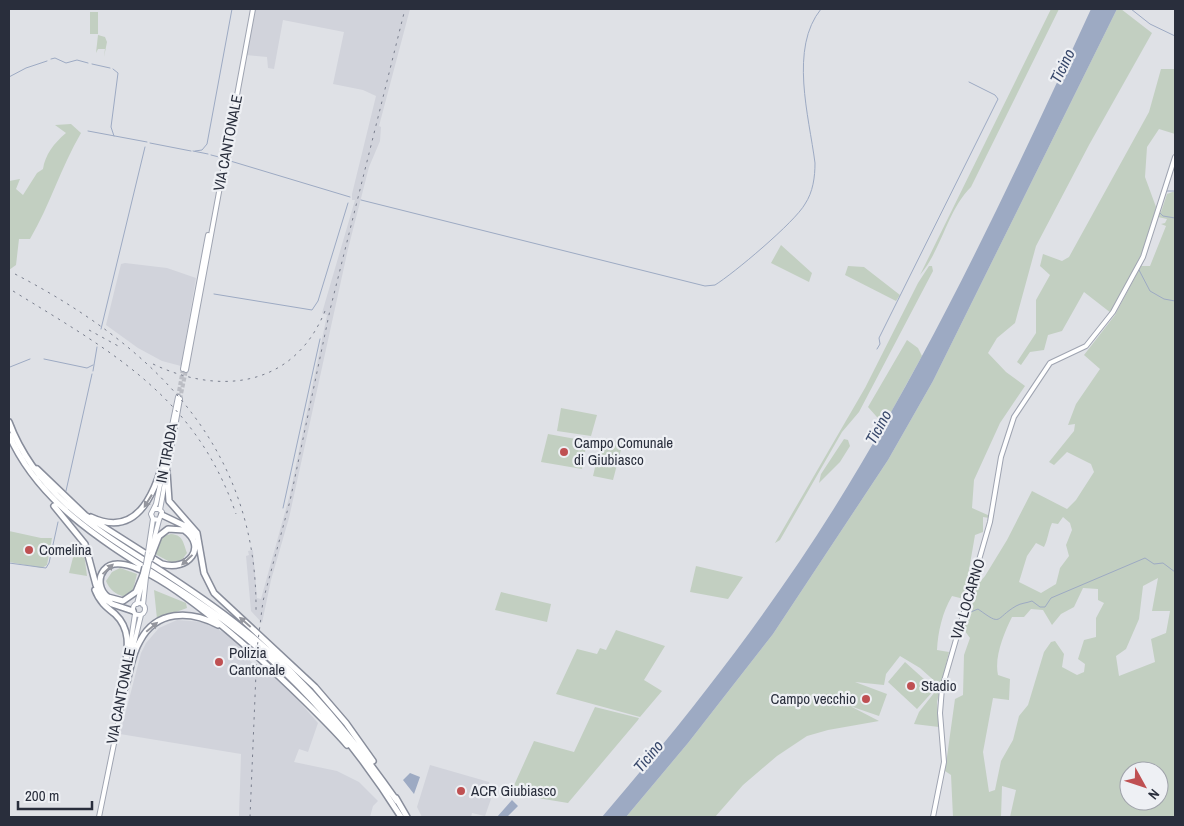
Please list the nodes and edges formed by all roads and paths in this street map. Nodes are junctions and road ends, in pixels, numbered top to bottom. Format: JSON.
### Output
{"nodes":[{"id":1,"x":252,"y":9,"type":"edge"},
{"id":2,"x":1175,"y":157,"type":"edge"},
{"id":3,"x":184,"y":370,"type":"tunnel mouth"},
{"id":4,"x":9,"y":422,"type":"edge"},
{"id":5,"x":9,"y":435,"type":"edge"},
{"id":6,"x":170,"y":439,"type":"junction"},
{"id":7,"x":22,"y":455,"type":"junction"},
{"id":8,"x":166,"y":472,"type":"junction"},
{"id":9,"x":76,"y":508,"type":"junction"},
{"id":10,"x":154,"y":509,"type":"junction"},
{"id":11,"x":161,"y":515,"type":"junction"},
{"id":12,"x":153,"y":519,"type":"junction"},
{"id":13,"x":201,"y":547,"type":"junction"},
{"id":14,"x":150,"y":554,"type":"junction"},
{"id":15,"x":92,"y":567,"type":"junction"},
{"id":16,"x":145,"y":567,"type":"joint"},
{"id":17,"x":144,"y":576,"type":"junction"},
{"id":18,"x":137,"y":604,"type":"junction"},
{"id":19,"x":143,"y":605,"type":"junction"},
{"id":20,"x":134,"y":612,"type":"junction"},
{"id":21,"x":140,"y":615,"type":"junction"},
{"id":22,"x":237,"y":638,"type":"junction"},
{"id":23,"x":124,"y":678,"type":"junction"},
{"id":24,"x":126,"y":686,"type":"junction"},
{"id":25,"x":116,"y":727,"type":"junction"},
{"id":26,"x":398,"y":801,"type":"junction"},
{"id":27,"x":99,"y":817,"type":"edge"},
{"id":28,"x":401,"y":817,"type":"edge"},
{"id":29,"x":407,"y":817,"type":"edge"},
{"id":30,"x":933,"y":817,"type":"edge"}],
"edges":[{"from":1,"to":3,"type":"main road","name":"VIA CANTONALE"},
{"from":2,"to":30,"type":"main road","name":"VIA LOCARNO"},
{"from":4,"to":7,"type":"highway"},
{"from":5,"to":7,"type":"highway"},
{"from":6,"to":8,"type":"main road","name":"IN TIRADA"},
{"from":6,"to":9,"type":"highway","one_way":true},
{"from":6,"to":10,"type":"main road","name":"IN TIRADA"},
{"from":7,"to":9,"type":"highway"},
{"from":7,"to":15,"type":"highway"},
{"from":7,"to":26,"type":"highway"},
{"from":7,"to":28,"type":"highway"},
{"from":8,"to":11,"type":"main road"},
{"from":8,"to":13,"type":"highway"},
{"from":14,"to":9,"type":"highway","one_way":true},
{"from":10,"to":11,"type":"main road"},
{"from":10,"to":12,"type":"main road","name":"IN TIRADA"},
{"from":11,"to":12,"type":"main road"},
{"from":11,"to":13,"type":"highway"},
{"from":11,"to":14,"type":"main road"},
{"from":12,"to":14,"type":"main road"},
{"from":26,"to":13,"type":"highway","one_way":true},
{"from":14,"to":16,"type":"main road","bridge":true},
{"from":14,"to":17,"type":"main road","bridge":true},
{"from":15,"to":20,"type":"highway"},
{"from":15,"to":23,"type":"highway"},
{"from":16,"to":17,"type":"highway","bridge":true},
{"from":17,"to":18,"type":"main road"},
{"from":17,"to":19,"type":"main road"},
{"from":17,"to":22,"type":"highway","one_way":true},
{"from":18,"to":19,"type":"main road"},
{"from":18,"to":20,"type":"main road"},
{"from":19,"to":21,"type":"main road"},
{"from":20,"to":21,"type":"main road"},
{"from":20,"to":23,"type":"main road","name":"VIA CANTONALE"},
{"from":21,"to":24,"type":"main road","name":"VIA CANTONALE"},
{"from":24,"to":22,"type":"highway","one_way":true},
{"from":22,"to":28,"type":"highway"},
{"from":23,"to":25,"type":"main road","name":"VIA CANTONALE"},
{"from":24,"to":25,"type":"main road","name":"VIA CANTONALE"},
{"from":25,"to":27,"type":"main road","name":"VIA CANTONALE"},
{"from":26,"to":29,"type":"highway"}]}
